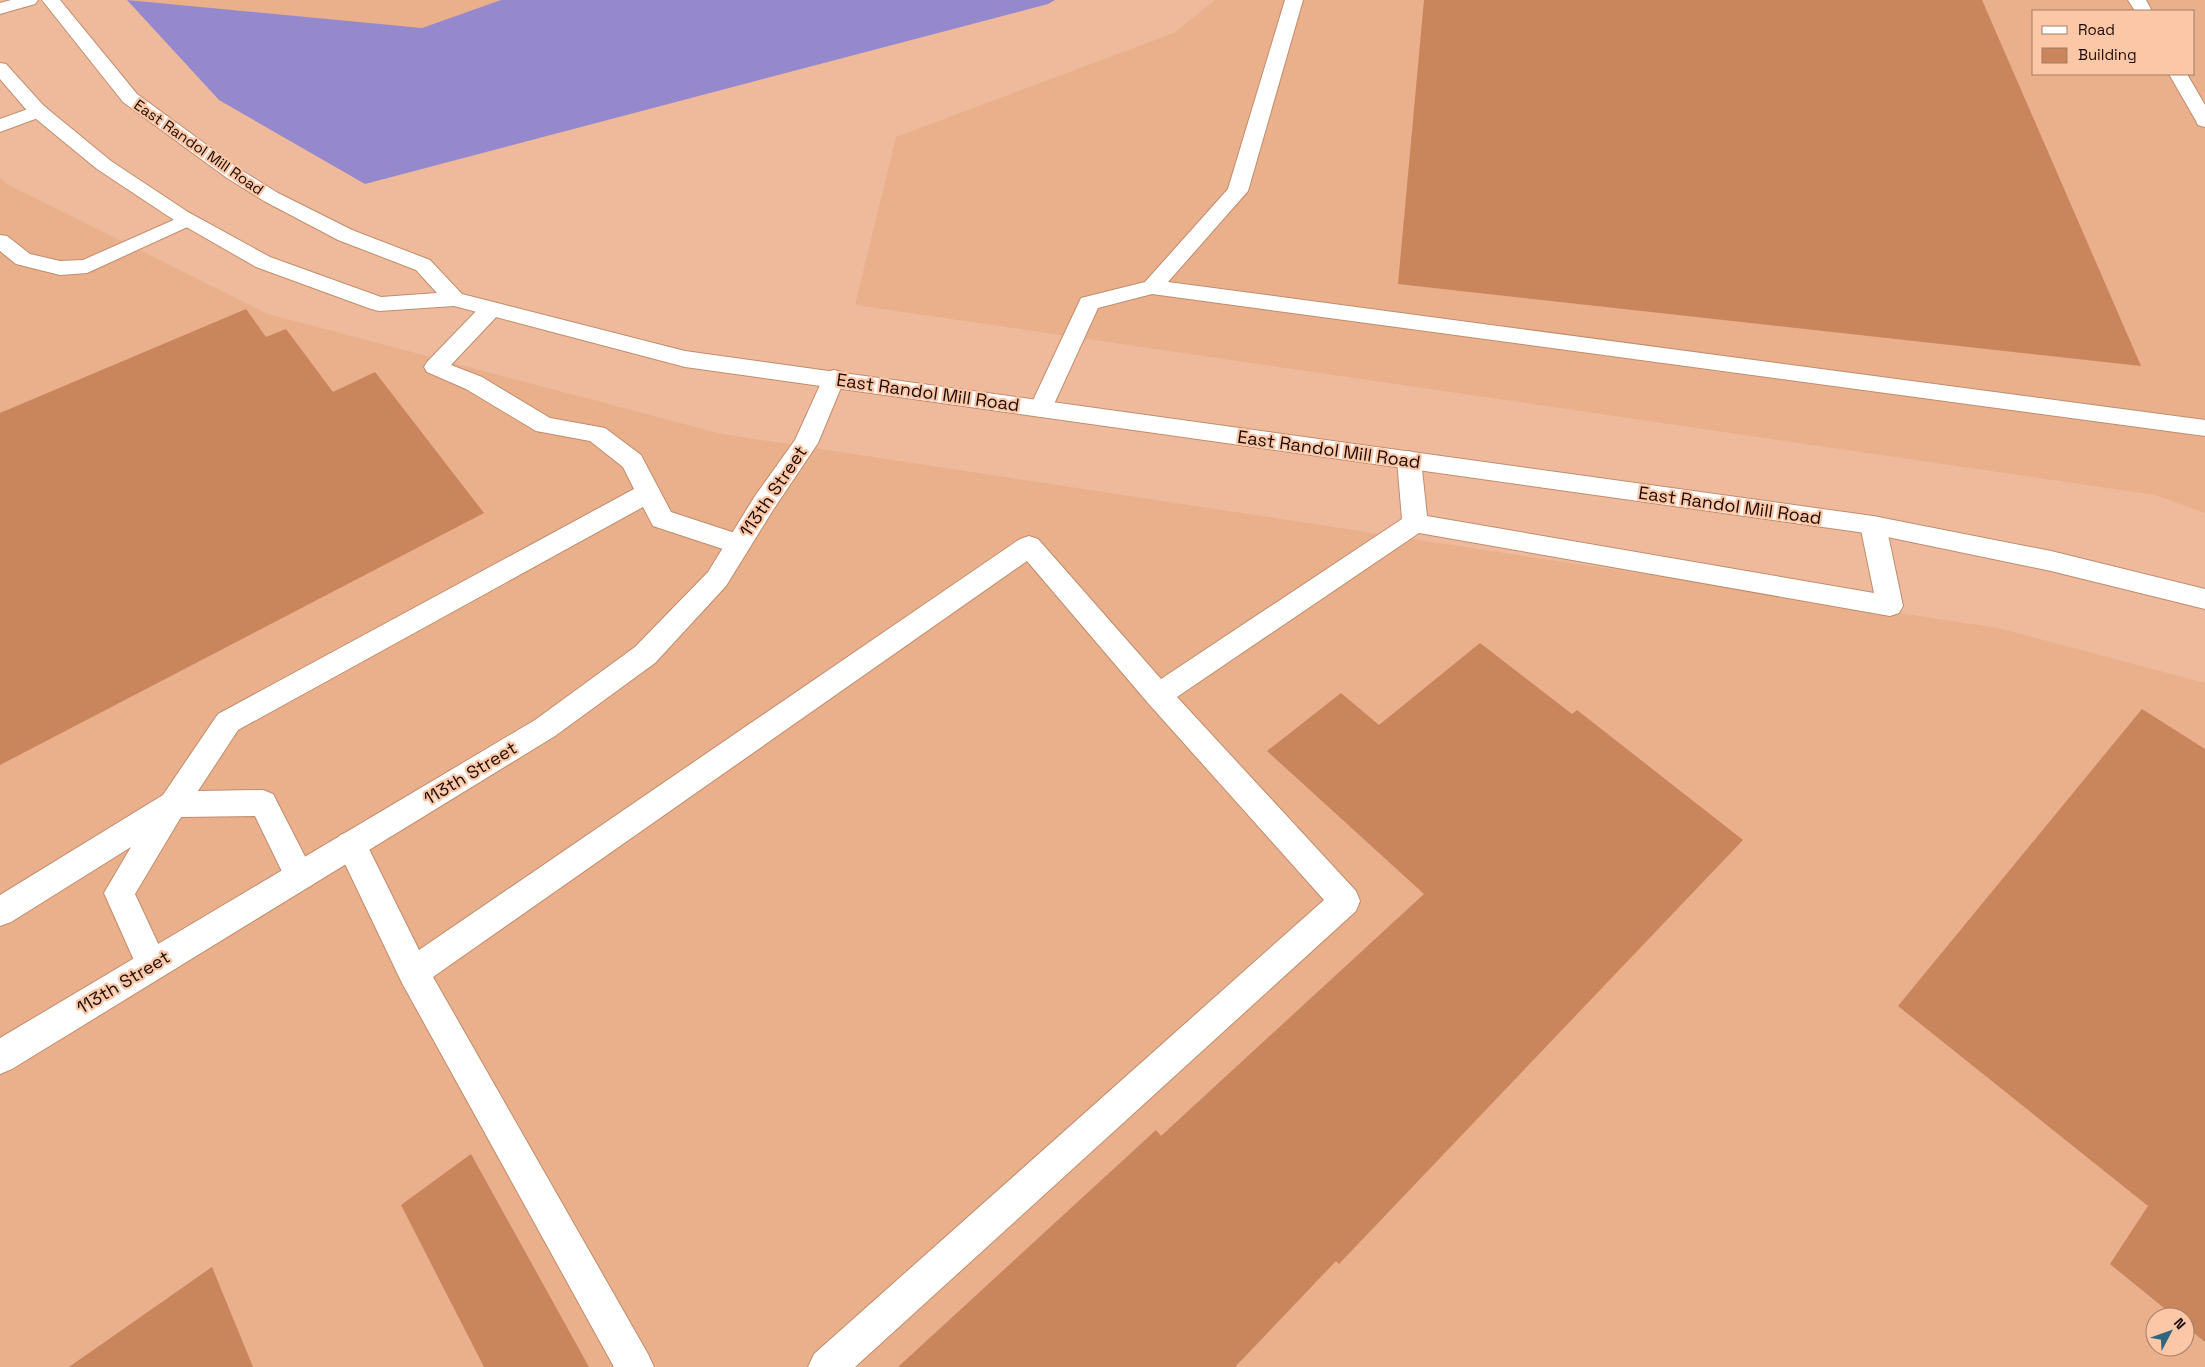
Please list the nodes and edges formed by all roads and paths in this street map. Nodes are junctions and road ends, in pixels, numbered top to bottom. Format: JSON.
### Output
{"nodes":[{"id":1,"x":29,"y":0,"type":"edge"},
{"id":2,"x":51,"y":0,"type":"edge"},
{"id":3,"x":1294,"y":0,"type":"edge"},
{"id":4,"x":0,"y":8,"type":"edge"},
{"id":5,"x":0,"y":68,"type":"edge"},
{"id":6,"x":2179,"y":75,"type":"edge"},
{"id":7,"x":39,"y":111,"type":"junction"},
{"id":8,"x":2205,"y":121,"type":"edge"},
{"id":9,"x":0,"y":126,"type":"edge"},
{"id":10,"x":187,"y":220,"type":"junction"},
{"id":11,"x":0,"y":241,"type":"edge"},
{"id":12,"x":1152,"y":287,"type":"junction"},
{"id":13,"x":454,"y":299,"type":"junction"},
{"id":14,"x":491,"y":309,"type":"junction"},
{"id":15,"x":834,"y":378,"type":"junction"},
{"id":16,"x":1041,"y":409,"type":"junction"},
{"id":17,"x":2205,"y":428,"type":"edge"},
{"id":18,"x":1409,"y":460,"type":"junction"},
{"id":19,"x":648,"y":493,"type":"junction"},
{"id":20,"x":1415,"y":523,"type":"junction"},
{"id":21,"x":1873,"y":524,"type":"junction"},
{"id":22,"x":738,"y":544,"type":"junction"},
{"id":23,"x":2205,"y":599,"type":"edge"},
{"id":24,"x":1158,"y":695,"type":"junction"},
{"id":25,"x":174,"y":804,"type":"junction"},
{"id":26,"x":351,"y":845,"type":"junction"},
{"id":27,"x":300,"y":876,"type":"junction"},
{"id":28,"x":0,"y":912,"type":"edge"},
{"id":29,"x":152,"y":965,"type":"junction"},
{"id":30,"x":413,"y":972,"type":"junction"},
{"id":31,"x":0,"y":1057,"type":"edge"},
{"id":32,"x":634,"y":1367,"type":"edge"},
{"id":33,"x":827,"y":1367,"type":"edge"}],
"edges":[{"from":1,"to":4,"type":"street"},
{"from":2,"to":13,"type":"street","name":"East Randol Mill Road"},
{"from":3,"to":12,"type":"street"},
{"from":5,"to":7,"type":"street","name":"East Randol Mill Road"},
{"from":6,"to":8,"type":"street"},
{"from":7,"to":9,"type":"street"},
{"from":7,"to":10,"type":"street","name":"East Randol Mill Road"},
{"from":10,"to":11,"type":"street"},
{"from":10,"to":13,"type":"street","name":"East Randol Mill Road"},
{"from":12,"to":16,"type":"street"},
{"from":12,"to":17,"type":"street"},
{"from":13,"to":14,"type":"street","name":"East Randol Mill Road"},
{"from":14,"to":15,"type":"street","name":"East Randol Mill Road"},
{"from":14,"to":19,"type":"street"},
{"from":15,"to":16,"type":"street","name":"East Randol Mill Road"},
{"from":15,"to":22,"type":"street","name":"113th Street"},
{"from":16,"to":18,"type":"street","name":"East Randol Mill Road"},
{"from":18,"to":20,"type":"street"},
{"from":18,"to":21,"type":"street","name":"East Randol Mill Road"},
{"from":19,"to":22,"type":"street"},
{"from":19,"to":25,"type":"street"},
{"from":20,"to":21,"type":"street"},
{"from":20,"to":24,"type":"street"},
{"from":21,"to":23,"type":"street","name":"East Randol Mill Road"},
{"from":22,"to":26,"type":"street","name":"113th Street"},
{"from":24,"to":30,"type":"street"},
{"from":24,"to":33,"type":"street"},
{"from":25,"to":27,"type":"street"},
{"from":25,"to":28,"type":"street"},
{"from":25,"to":29,"type":"street"},
{"from":26,"to":27,"type":"street","name":"113th Street"},
{"from":26,"to":30,"type":"street"},
{"from":27,"to":29,"type":"street","name":"113th Street"},
{"from":29,"to":31,"type":"street","name":"113th Street"},
{"from":30,"to":32,"type":"street"}]}
